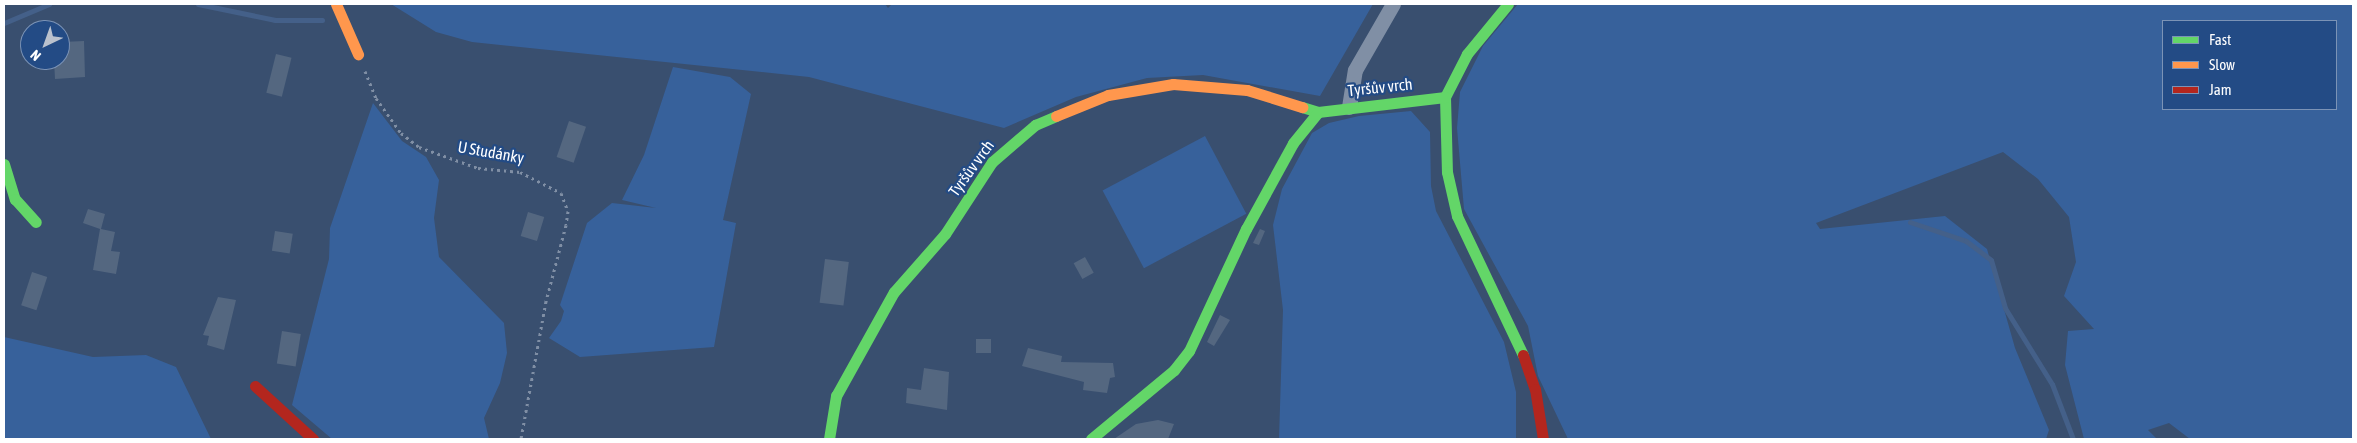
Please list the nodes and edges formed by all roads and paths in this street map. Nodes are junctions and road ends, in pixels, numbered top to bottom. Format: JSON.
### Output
{"nodes":[{"id":1,"x":336,"y":4,"type":"edge"},
{"id":2,"x":1393,"y":4,"type":"edge"},
{"id":3,"x":1508,"y":4,"type":"edge"},
{"id":4,"x":358,"y":54,"type":"joint"},
{"id":5,"x":1445,"y":97,"type":"junction"},
{"id":6,"x":1349,"y":106,"type":"junction"},
{"id":7,"x":1318,"y":112,"type":"junction"},
{"id":8,"x":4,"y":164,"type":"edge"},
{"id":9,"x":36,"y":222,"type":"dead end"},
{"id":10,"x":255,"y":386,"type":"dead end"},
{"id":11,"x":313,"y":439,"type":"edge"},
{"id":12,"x":521,"y":439,"type":"edge"},
{"id":13,"x":830,"y":439,"type":"edge"},
{"id":14,"x":1090,"y":439,"type":"edge"},
{"id":15,"x":1543,"y":439,"type":"edge"}],
"edges":[{"from":1,"to":4,"type":"street"},
{"from":2,"to":6,"type":"street"},
{"from":3,"to":5,"type":"street"},
{"from":4,"to":12,"type":"path","name":"U Studánky"},
{"from":5,"to":6,"type":"street","name":"Tyršův vrch"},
{"from":5,"to":15,"type":"street"},
{"from":6,"to":7,"type":"street","name":"Tyršův vrch"},
{"from":7,"to":13,"type":"street","name":"Tyršův vrch"},
{"from":7,"to":14,"type":"street"},
{"from":8,"to":9,"type":"street"},
{"from":10,"to":11,"type":"street"}]}
